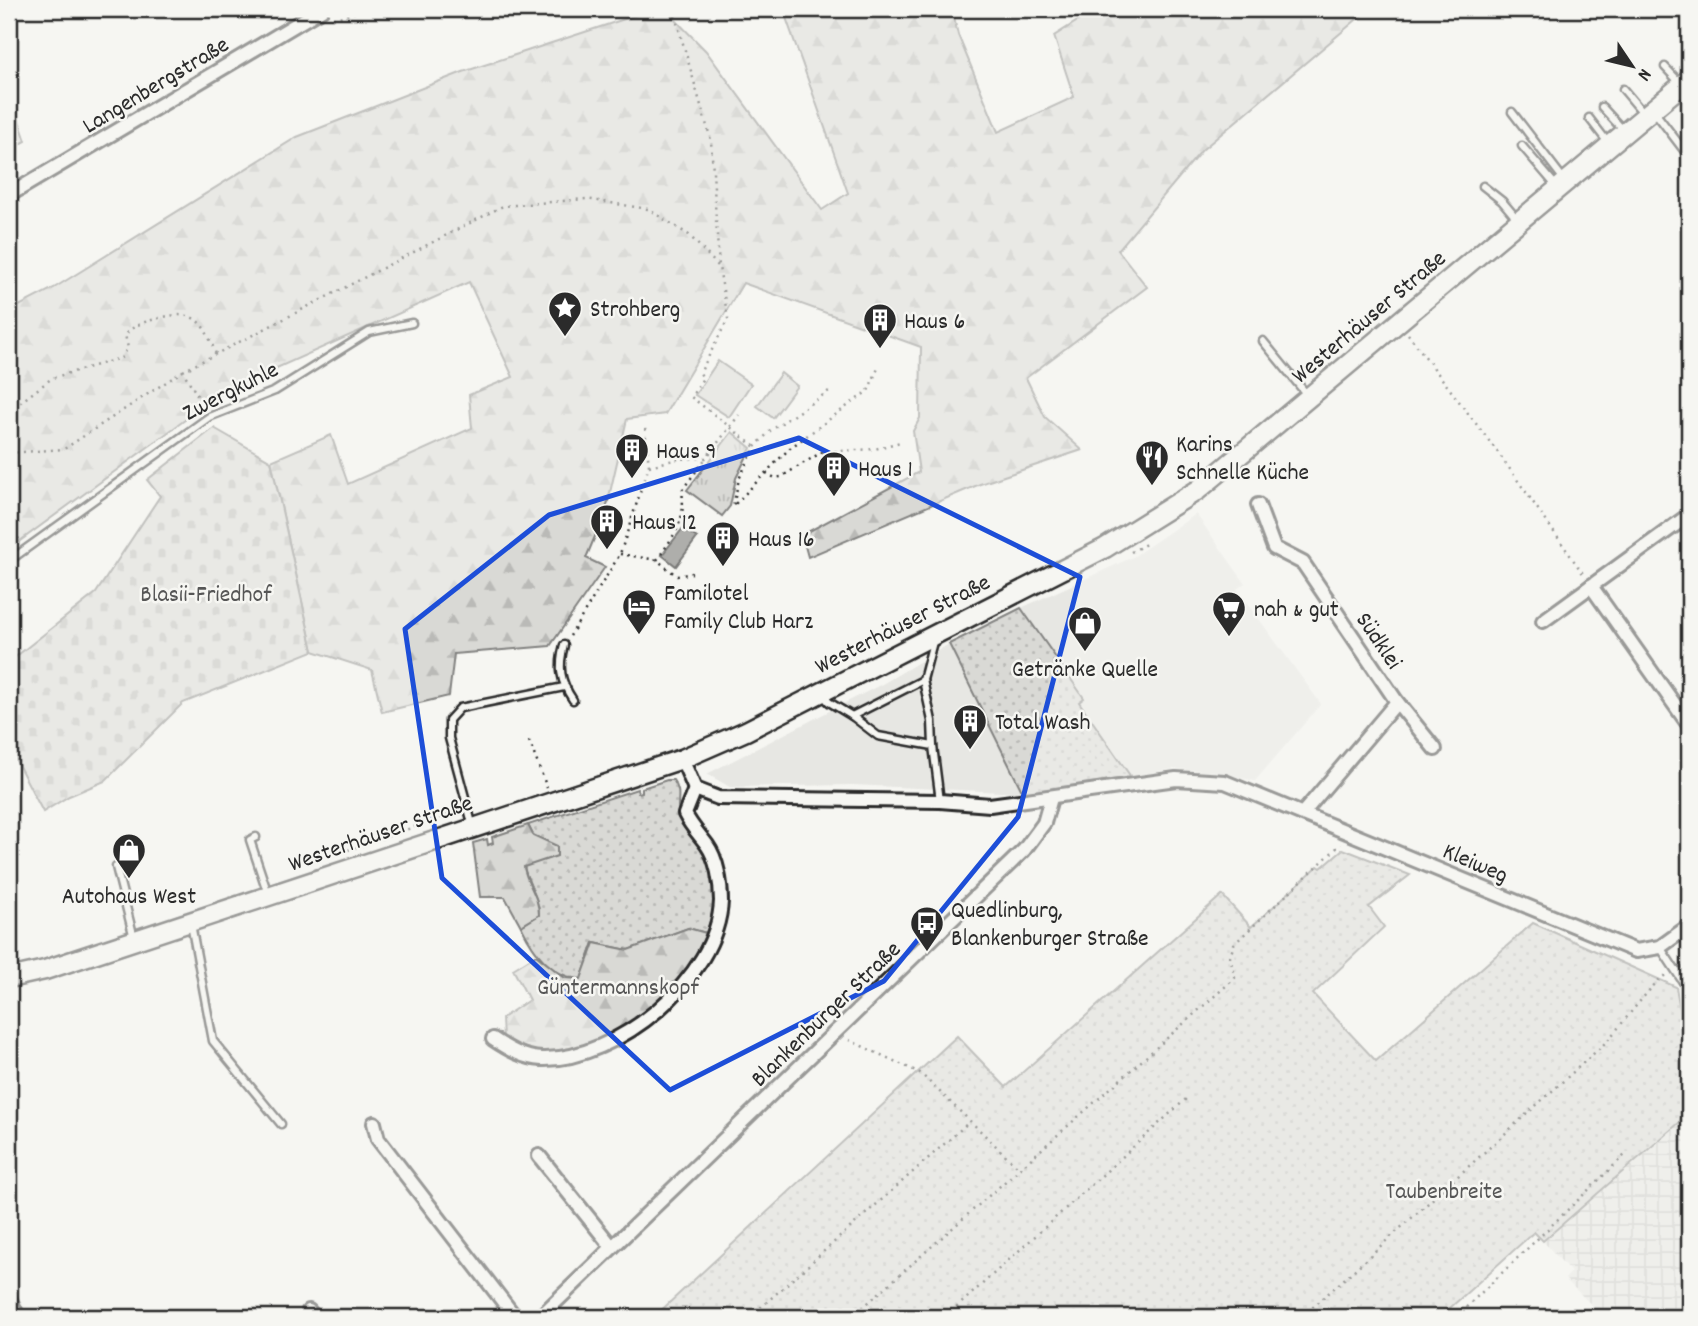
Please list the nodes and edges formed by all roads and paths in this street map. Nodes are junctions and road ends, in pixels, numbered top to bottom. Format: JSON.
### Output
{"nodes":[{"id":1,"x":83,"y":9,"type":"edge"},
{"id":2,"x":106,"y":9,"type":"edge"},
{"id":3,"x":323,"y":9,"type":"edge"},
{"id":4,"x":673,"y":9,"type":"edge"},
{"id":5,"x":1665,"y":66,"type":"dead end"},
{"id":6,"x":1686,"y":82,"type":"edge"},
{"id":7,"x":1623,"y":89,"type":"dead end"},
{"id":8,"x":1602,"y":107,"type":"dead end"},
{"id":9,"x":1513,"y":112,"type":"dead end"},
{"id":10,"x":1649,"y":113,"type":"junction"},
{"id":11,"x":1588,"y":118,"type":"dead end"},
{"id":12,"x":1625,"y":133,"type":"junction"},
{"id":13,"x":1522,"y":146,"type":"dead end"},
{"id":14,"x":1610,"y":146,"type":"junction"},
{"id":15,"x":1689,"y":158,"type":"edge"},
{"id":16,"x":1562,"y":185,"type":"junction"},
{"id":17,"x":1483,"y":186,"type":"dead end"},
{"id":18,"x":9,"y":195,"type":"edge"},
{"id":19,"x":1519,"y":222,"type":"junction"},
{"id":20,"x":719,"y":267,"type":"junction"},
{"id":21,"x":411,"y":323,"type":"dead end"},
{"id":22,"x":1408,"y":327,"type":"junction"},
{"id":23,"x":1263,"y":341,"type":"dead end"},
{"id":24,"x":216,"y":354,"type":"junction"},
{"id":25,"x":879,"y":366,"type":"dead end"},
{"id":26,"x":183,"y":370,"type":"junction"},
{"id":27,"x":830,"y":391,"type":"dead end"},
{"id":28,"x":1309,"y":398,"type":"junction"},
{"id":29,"x":9,"y":411,"type":"edge"},
{"id":30,"x":739,"y":415,"type":"dead end"},
{"id":31,"x":209,"y":417,"type":"junction"},
{"id":32,"x":730,"y":427,"type":"junction"},
{"id":33,"x":645,"y":428,"type":"dead end"},
{"id":34,"x":900,"y":442,"type":"dead end"},
{"id":35,"x":755,"y":447,"type":"junction"},
{"id":36,"x":9,"y":453,"type":"edge"},
{"id":37,"x":706,"y":458,"type":"junction"},
{"id":38,"x":649,"y":466,"type":"junction"},
{"id":39,"x":766,"y":473,"type":"junction"},
{"id":40,"x":1258,"y":505,"type":"dead end"},
{"id":41,"x":9,"y":511,"type":"edge"},
{"id":42,"x":1689,"y":515,"type":"edge"},
{"id":43,"x":9,"y":536,"type":"edge"},
{"id":44,"x":1147,"y":543,"type":"dead end"},
{"id":45,"x":620,"y":554,"type":"junction"},
{"id":46,"x":1125,"y":555,"type":"dead end"},
{"id":47,"x":657,"y":559,"type":"junction"},
{"id":48,"x":9,"y":561,"type":"edge"},
{"id":49,"x":692,"y":573,"type":"dead end"},
{"id":50,"x":1591,"y":586,"type":"junction"},
{"id":51,"x":1543,"y":621,"type":"dead end"},
{"id":52,"x":936,"y":633,"type":"junction"},
{"id":53,"x":564,"y":645,"type":"joint"},
{"id":54,"x":923,"y":680,"type":"junction"},
{"id":55,"x":564,"y":687,"type":"junction"},
{"id":56,"x":821,"y":692,"type":"junction"},
{"id":57,"x":573,"y":700,"type":"dead end"},
{"id":58,"x":1397,"y":702,"type":"junction"},
{"id":59,"x":852,"y":716,"type":"junction"},
{"id":60,"x":1689,"y":725,"type":"edge"},
{"id":61,"x":529,"y":741,"type":"dead end"},
{"id":62,"x":933,"y":746,"type":"junction"},
{"id":63,"x":1435,"y":749,"type":"dead end"},
{"id":64,"x":681,"y":759,"type":"junction"},
{"id":65,"x":695,"y":789,"type":"junction"},
{"id":66,"x":548,"y":791,"type":"dead end"},
{"id":67,"x":1051,"y":798,"type":"junction"},
{"id":68,"x":940,"y":801,"type":"junction"},
{"id":69,"x":1303,"y":813,"type":"junction"},
{"id":70,"x":473,"y":827,"type":"junction"},
{"id":71,"x":1347,"y":831,"type":"junction"},
{"id":72,"x":256,"y":837,"type":"dead end"},
{"id":73,"x":116,"y":867,"type":"dead end"},
{"id":74,"x":268,"y":896,"type":"junction"},
{"id":75,"x":191,"y":922,"type":"junction"},
{"id":76,"x":1689,"y":926,"type":"edge"},
{"id":77,"x":135,"y":940,"type":"junction"},
{"id":78,"x":1660,"y":947,"type":"junction"},
{"id":79,"x":1677,"y":971,"type":"junction"},
{"id":80,"x":1689,"y":973,"type":"edge"},
{"id":81,"x":9,"y":978,"type":"edge"},
{"id":82,"x":1689,"y":991,"type":"edge"},
{"id":83,"x":835,"y":1033,"type":"junction"},
{"id":84,"x":493,"y":1039,"type":"dead end"},
{"id":85,"x":1186,"y":1099,"type":"dead end"},
{"id":86,"x":969,"y":1122,"type":"junction"},
{"id":87,"x":374,"y":1123,"type":"dead end"},
{"id":88,"x":281,"y":1124,"type":"dead end"},
{"id":89,"x":1627,"y":1153,"type":"dead end"},
{"id":90,"x":539,"y":1156,"type":"dead end"},
{"id":91,"x":1020,"y":1169,"type":"junction"},
{"id":92,"x":612,"y":1247,"type":"junction"},
{"id":93,"x":9,"y":1298,"type":"edge"},
{"id":94,"x":18,"y":1317,"type":"edge"},
{"id":95,"x":515,"y":1317,"type":"edge"},
{"id":96,"x":540,"y":1317,"type":"edge"},
{"id":97,"x":750,"y":1317,"type":"edge"},
{"id":98,"x":852,"y":1317,"type":"edge"},
{"id":99,"x":946,"y":1317,"type":"edge"},
{"id":100,"x":1302,"y":1317,"type":"edge"},
{"id":101,"x":1456,"y":1317,"type":"edge"}],
"edges":[{"from":1,"to":2,"type":"street"},
{"from":3,"to":18,"type":"street","name":"Langenbergstraße"},
{"from":4,"to":20,"type":"path"},
{"from":5,"to":6,"type":"lane"},
{"from":6,"to":10,"type":"main road","name":"Westerhäuser Straße"},
{"from":7,"to":10,"type":"lane"},
{"from":8,"to":12,"type":"lane"},
{"from":9,"to":16,"type":"lane"},
{"from":10,"to":12,"type":"main road","name":"Westerhäuser Straße"},
{"from":10,"to":15,"type":"lane"},
{"from":11,"to":14,"type":"lane"},
{"from":12,"to":14,"type":"main road","name":"Westerhäuser Straße"},
{"from":13,"to":16,"type":"lane"},
{"from":14,"to":16,"type":"main road","name":"Westerhäuser Straße"},
{"from":16,"to":19,"type":"main road","name":"Westerhäuser Straße"},
{"from":17,"to":19,"type":"lane"},
{"from":19,"to":22,"type":"main road","name":"Westerhäuser Straße"},
{"from":20,"to":24,"type":"path"},
{"from":20,"to":32,"type":"path"},
{"from":21,"to":31,"type":"lane","name":"Zwergkuhle"},
{"from":22,"to":28,"type":"main road","name":"Westerhäuser Straße"},
{"from":22,"to":50,"type":"path"},
{"from":23,"to":28,"type":"lane"},
{"from":24,"to":26,"type":"path"},
{"from":24,"to":29,"type":"path"},
{"from":25,"to":39,"type":"path"},
{"from":26,"to":31,"type":"path"},
{"from":26,"to":36,"type":"path"},
{"from":27,"to":35,"type":"path"},
{"from":28,"to":52,"type":"main road","name":"Westerhäuser Straße"},
{"from":30,"to":32,"type":"path"},
{"from":31,"to":48,"type":"lane","name":"Zwergkuhle"},
{"from":32,"to":35,"type":"path"},
{"from":32,"to":37,"type":"path"},
{"from":33,"to":38,"type":"path"},
{"from":34,"to":39,"type":"path"},
{"from":35,"to":39,"type":"path"},
{"from":37,"to":38,"type":"path"},
{"from":37,"to":47,"type":"path"},
{"from":38,"to":45,"type":"path"},
{"from":40,"to":58,"type":"street","name":"Südklei"},
{"from":41,"to":43,"type":"path"},
{"from":42,"to":50,"type":"street"},
{"from":44,"to":46,"type":"path"},
{"from":45,"to":47,"type":"path"},
{"from":45,"to":53,"type":"path"},
{"from":47,"to":49,"type":"path"},
{"from":50,"to":51,"type":"street"},
{"from":50,"to":60,"type":"street"},
{"from":52,"to":54,"type":"lane"},
{"from":52,"to":56,"type":"main road","name":"Westerhäuser Straße"},
{"from":53,"to":55,"type":"lane"},
{"from":54,"to":59,"type":"lane"},
{"from":54,"to":62,"type":"lane"},
{"from":55,"to":57,"type":"lane"},
{"from":55,"to":70,"type":"lane"},
{"from":56,"to":59,"type":"lane"},
{"from":56,"to":64,"type":"main road","name":"Westerhäuser Straße"},
{"from":58,"to":63,"type":"street","name":"Südklei"},
{"from":58,"to":69,"type":"street","name":"Südklei"},
{"from":59,"to":62,"type":"lane"},
{"from":61,"to":66,"type":"path"},
{"from":62,"to":68,"type":"lane"},
{"from":64,"to":65,"type":"street"},
{"from":64,"to":70,"type":"main road","name":"Westerhäuser Straße"},
{"from":65,"to":68,"type":"street"},
{"from":65,"to":84,"type":"street"},
{"from":67,"to":68,"type":"street"},
{"from":67,"to":69,"type":"street","name":"Kleiweg"},
{"from":67,"to":83,"type":"street","name":"Blankenburger Straße"},
{"from":69,"to":71,"type":"street","name":"Kleiweg"},
{"from":70,"to":74,"type":"main road","name":"Westerhäuser Straße"},
{"from":71,"to":78,"type":"street","name":"Kleiweg"},
{"from":71,"to":91,"type":"path"},
{"from":72,"to":74,"type":"lane"},
{"from":73,"to":77,"type":"lane"},
{"from":74,"to":75,"type":"main road","name":"Westerhäuser Straße"},
{"from":75,"to":77,"type":"main road","name":"Westerhäuser Straße"},
{"from":75,"to":88,"type":"lane"},
{"from":76,"to":78,"type":"street"},
{"from":77,"to":81,"type":"main road","name":"Westerhäuser Straße"},
{"from":78,"to":79,"type":"lane"},
{"from":79,"to":80,"type":"lane"},
{"from":79,"to":82,"type":"lane"},
{"from":79,"to":100,"type":"path"},
{"from":83,"to":86,"type":"path"},
{"from":83,"to":92,"type":"street","name":"Blankenburger Straße"},
{"from":85,"to":99,"type":"path"},
{"from":86,"to":91,"type":"path"},
{"from":86,"to":97,"type":"path"},
{"from":87,"to":95,"type":"street"},
{"from":89,"to":101,"type":"path"},
{"from":90,"to":92,"type":"street"},
{"from":91,"to":98,"type":"path"},
{"from":92,"to":96,"type":"street","name":"Blankenburger Straße"},
{"from":93,"to":94,"type":"street"}]}
